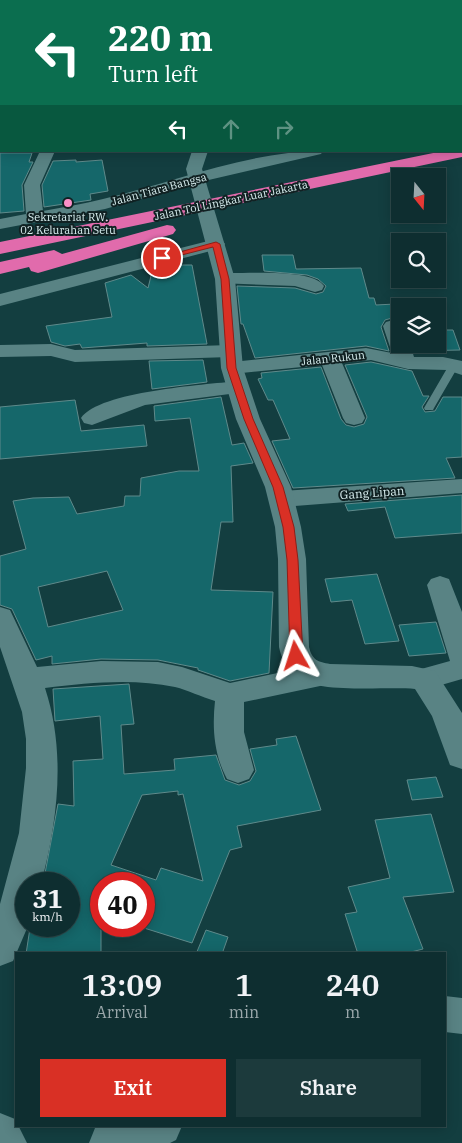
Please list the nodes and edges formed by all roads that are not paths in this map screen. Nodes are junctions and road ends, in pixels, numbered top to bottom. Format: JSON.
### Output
{"nodes":[{"id":1,"x":48,"y":152,"type":"edge"},
{"id":2,"x":200,"y":152,"type":"edge"},
{"id":3,"x":312,"y":152,"type":"edge"},
{"id":4,"x":462,"y":152,"type":"edge"},
{"id":5,"x":462,"y":167,"type":"edge"},
{"id":6,"x":446,"y":170,"type":"edge"},
{"id":7,"x":391,"y":181,"type":"edge"},
{"id":8,"x":198,"y":183,"type":"junction"},
{"id":9,"x":35,"y":217,"type":"junction"},
{"id":10,"x":0,"y":224,"type":"edge"},
{"id":11,"x":178,"y":227,"type":"junction"},
{"id":12,"x":215,"y":241,"type":"junction"},
{"id":13,"x":0,"y":248,"type":"edge"},
{"id":14,"x":0,"y":268,"type":"edge"},
{"id":15,"x":0,"y":278,"type":"edge"},
{"id":16,"x":225,"y":279,"type":"junction"},
{"id":17,"x":315,"y":286,"type":"dead end"},
{"id":18,"x":0,"y":300,"type":"edge"},
{"id":19,"x":0,"y":351,"type":"edge"},
{"id":20,"x":403,"y":353,"type":"edge"},
{"id":21,"x":330,"y":358,"type":"junction"},
{"id":22,"x":406,"y":362,"type":"junction"},
{"id":23,"x":458,"y":367,"type":"edge"},
{"id":24,"x":233,"y":369,"type":"junction"},
{"id":25,"x":430,"y":408,"type":"dead end"},
{"id":26,"x":92,"y":418,"type":"dead end"},
{"id":27,"x":354,"y":418,"type":"dead end"},
{"id":28,"x":462,"y":467,"type":"edge"},
{"id":29,"x":462,"y":473,"type":"edge"},
{"id":30,"x":462,"y":486,"type":"edge"},
{"id":31,"x":282,"y":500,"type":"junction"},
{"id":32,"x":440,"y":585,"type":"dead end"},
{"id":33,"x":0,"y":617,"type":"edge"},
{"id":34,"x":462,"y":656,"type":"edge"},
{"id":35,"x":462,"y":668,"type":"edge"},
{"id":36,"x":320,"y":675,"type":"junction"},
{"id":37,"x":27,"y":679,"type":"junction"},
{"id":38,"x":424,"y":679,"type":"junction"},
{"id":39,"x":230,"y":694,"type":"junction"},
{"id":40,"x":462,"y":756,"type":"edge"},
{"id":41,"x":238,"y":770,"type":"dead end"},
{"id":42,"x":0,"y":949,"type":"edge"},
{"id":43,"x":446,"y":1014,"type":"edge"},
{"id":44,"x":462,"y":1016,"type":"edge"},
{"id":45,"x":159,"y":1127,"type":"edge"},
{"id":46,"x":0,"y":1134,"type":"edge"},
{"id":47,"x":6,"y":1143,"type":"edge"},
{"id":48,"x":110,"y":1143,"type":"edge"}],
"edges":[{"from":1,"to":9,"type":"street"},
{"from":2,"to":8,"type":"street"},
{"from":3,"to":8,"type":"street","name":"Jalan Tiara Bangsa"},
{"from":4,"to":13,"type":"highway","name":"Jalan Tol Lingkar Luar Jakarta"},
{"from":5,"to":6,"type":"highway"},
{"from":7,"to":11,"type":"highway","name":"Jalan Tol Lingkar Luar Jakarta"},
{"from":8,"to":9,"type":"street","name":"Jalan Tiara Bangsa"},
{"from":8,"to":12,"type":"street"},
{"from":9,"to":10,"type":"street","name":"Jalan Tiara Bangsa"},
{"from":11,"to":14,"type":"highway","name":"Jalan Tol Lingkar Luar Jakarta"},
{"from":11,"to":15,"type":"highway"},
{"from":12,"to":16,"type":"street"},
{"from":12,"to":18,"type":"street"},
{"from":16,"to":17,"type":"street"},
{"from":16,"to":24,"type":"street"},
{"from":19,"to":24,"type":"street"},
{"from":20,"to":22,"type":"street"},
{"from":21,"to":22,"type":"street","name":"Jalan Rukun"},
{"from":21,"to":24,"type":"street","name":"Jalan Rukun"},
{"from":21,"to":27,"type":"street"},
{"from":22,"to":23,"type":"street","name":"Jalan Rukun"},
{"from":23,"to":25,"type":"lane"},
{"from":24,"to":26,"type":"street"},
{"from":24,"to":31,"type":"street"},
{"from":28,"to":29,"type":"street"},
{"from":30,"to":31,"type":"street","name":"Gang Lipan"},
{"from":31,"to":36,"type":"street"},
{"from":32,"to":34,"type":"street"},
{"from":33,"to":37,"type":"street"},
{"from":35,"to":38,"type":"street"},
{"from":36,"to":38,"type":"street"},
{"from":36,"to":39,"type":"street"},
{"from":37,"to":39,"type":"street"},
{"from":37,"to":42,"type":"street"},
{"from":38,"to":40,"type":"street"},
{"from":39,"to":41,"type":"street"},
{"from":43,"to":44,"type":"street"},
{"from":45,"to":48,"type":"street"},
{"from":46,"to":47,"type":"street"}]}
